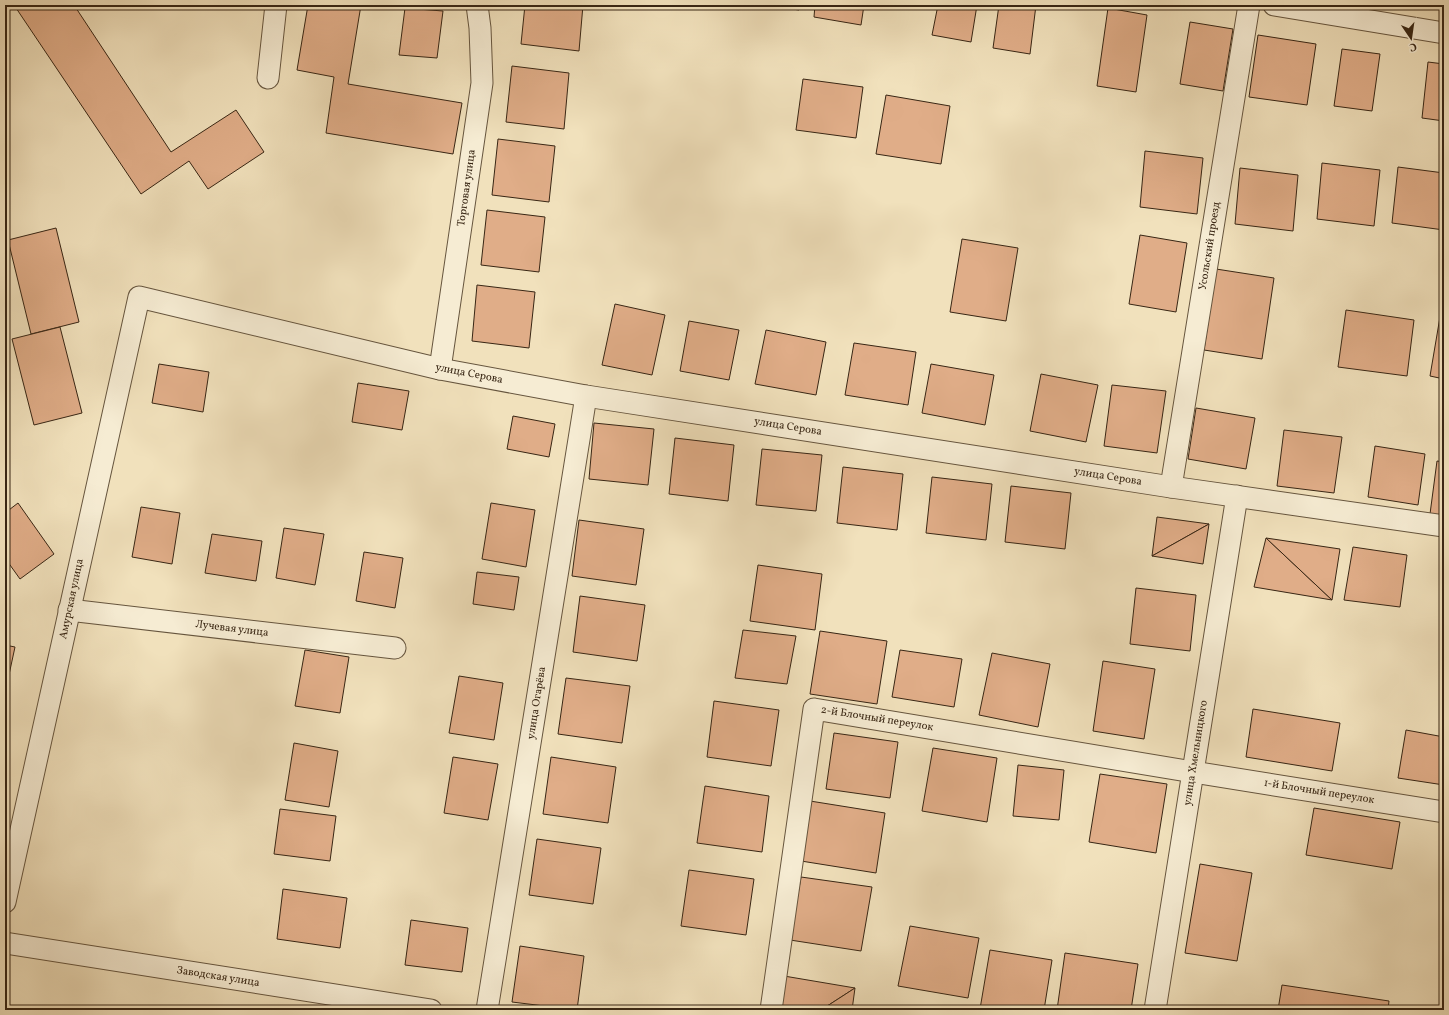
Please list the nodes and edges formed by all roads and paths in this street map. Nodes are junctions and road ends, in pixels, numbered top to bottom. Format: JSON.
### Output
{"nodes":[{"id":1,"x":276,"y":5,"type":"edge"},
{"id":2,"x":477,"y":5,"type":"edge"},
{"id":3,"x":1249,"y":5,"type":"edge"},
{"id":4,"x":1274,"y":5,"type":"edge"},
{"id":5,"x":1444,"y":32,"type":"edge"},
{"id":6,"x":268,"y":78,"type":"dead end"},
{"id":7,"x":138,"y":297,"type":"joint"},
{"id":8,"x":440,"y":370,"type":"junction"},
{"id":9,"x":586,"y":396,"type":"junction"},
{"id":10,"x":1171,"y":487,"type":"junction"},
{"id":11,"x":1237,"y":496,"type":"junction"},
{"id":12,"x":1444,"y":526,"type":"edge"},
{"id":13,"x":69,"y":610,"type":"junction"},
{"id":14,"x":395,"y":648,"type":"dead end"},
{"id":15,"x":1193,"y":772,"type":"junction"},
{"id":16,"x":1444,"y":812,"type":"edge"},
{"id":17,"x":5,"y":902,"type":"edge"},
{"id":18,"x":5,"y":943,"type":"edge"},
{"id":19,"x":431,"y":1010,"type":"edge"},
{"id":20,"x":488,"y":1010,"type":"edge"},
{"id":21,"x":771,"y":1010,"type":"edge"},
{"id":22,"x":1155,"y":1010,"type":"edge"}],
"edges":[{"from":1,"to":6,"type":"street"},
{"from":2,"to":8,"type":"street","name":"Торговая улица"},
{"from":3,"to":10,"type":"street","name":"Усольский проезд"},
{"from":4,"to":5,"type":"street"},
{"from":7,"to":8,"type":"street","name":"улица Серова"},
{"from":7,"to":13,"type":"street","name":"Амурская улица"},
{"from":8,"to":9,"type":"street","name":"улица Серова"},
{"from":9,"to":10,"type":"street","name":"улица Серова"},
{"from":9,"to":20,"type":"street","name":"улица Огарёва"},
{"from":10,"to":11,"type":"street","name":"улица Серова"},
{"from":11,"to":12,"type":"street","name":"улица Серова"},
{"from":11,"to":15,"type":"street","name":"улица Хмельницкого"},
{"from":13,"to":14,"type":"street","name":"Лучевая улица"},
{"from":13,"to":17,"type":"street","name":"Амурская улица"},
{"from":15,"to":16,"type":"street","name":"1-й Блочный переулок"},
{"from":15,"to":21,"type":"street","name":"2-й Блочный переулок"},
{"from":15,"to":22,"type":"street","name":"улица Хмельницкого"},
{"from":18,"to":19,"type":"street","name":"Заводская улица"}]}
